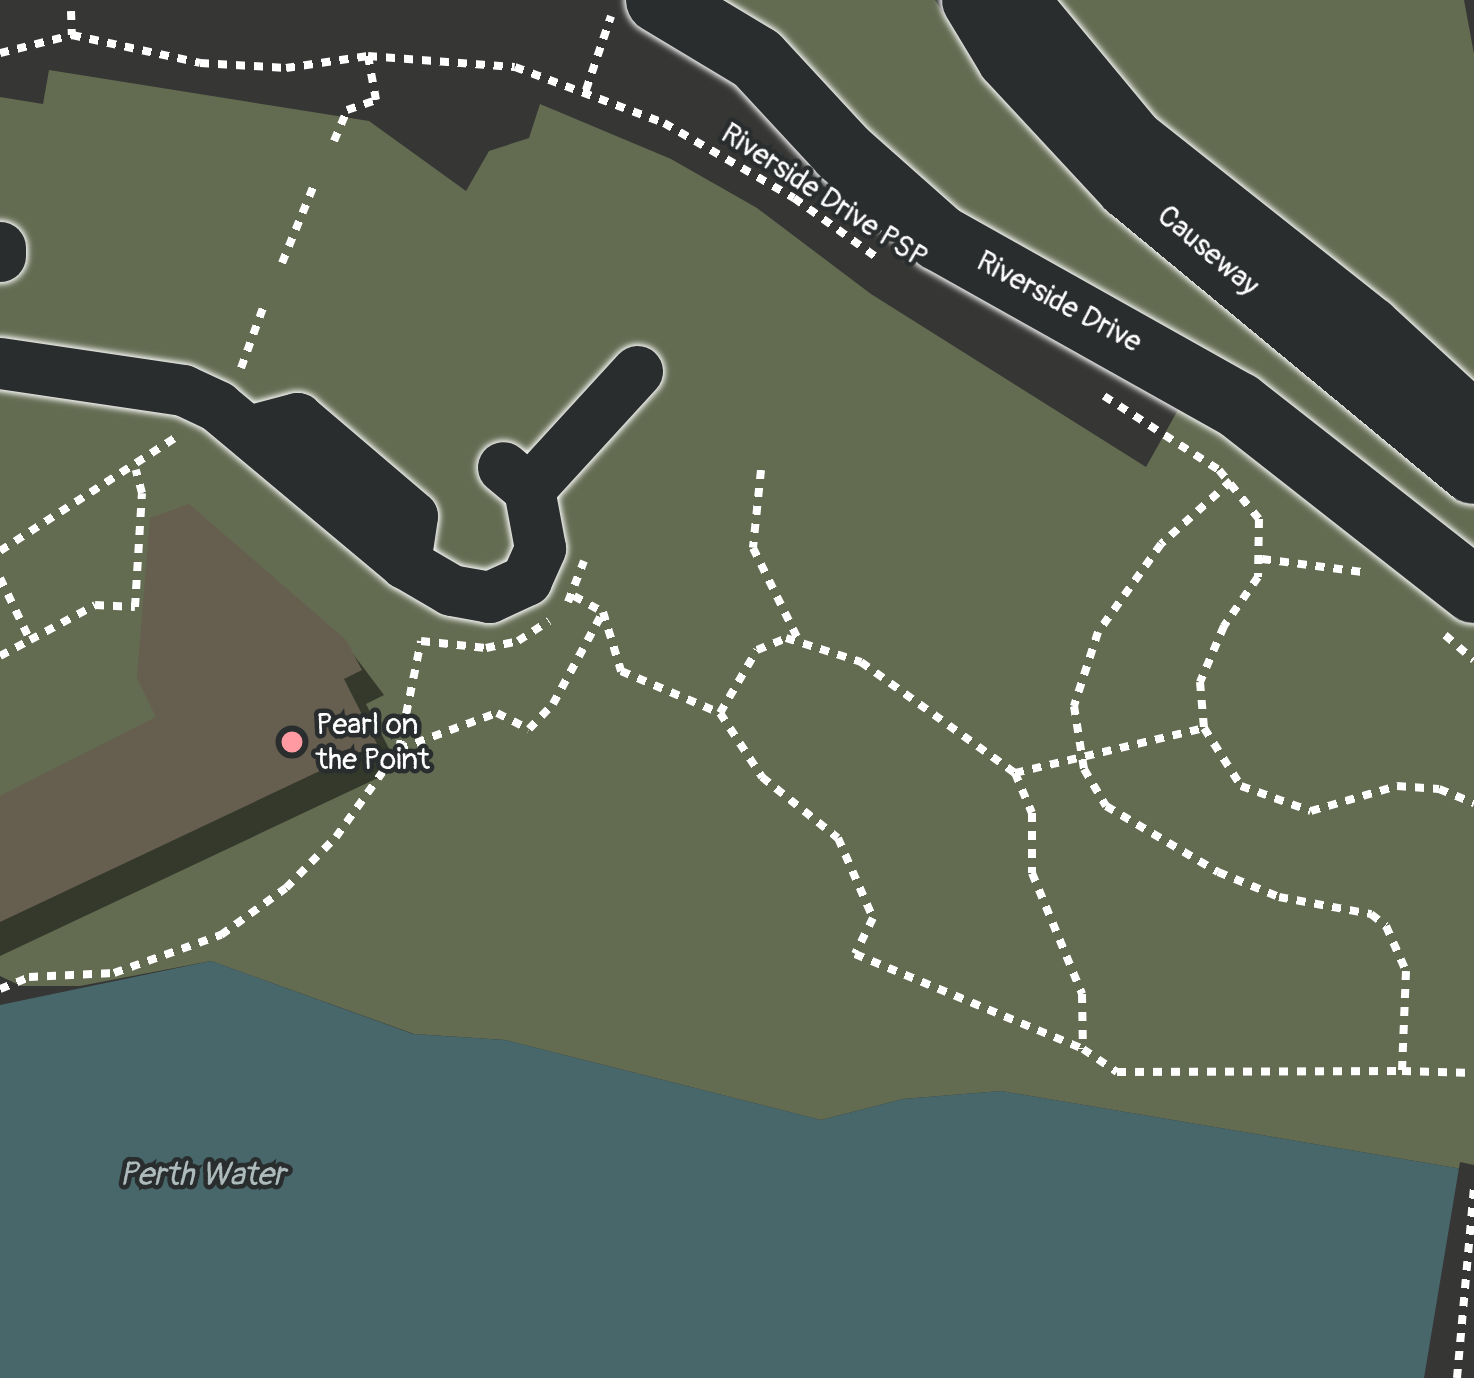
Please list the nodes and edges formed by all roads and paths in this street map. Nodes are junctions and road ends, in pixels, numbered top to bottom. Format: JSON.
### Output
{"nodes":[{"id":1,"x":976,"y":0,"type":"edge"},
{"id":2,"x":1024,"y":0,"type":"edge"},
{"id":3,"x":636,"y":5,"type":"edge"},
{"id":4,"x":71,"y":11,"type":"dead end"},
{"id":5,"x":72,"y":35,"type":"junction"},
{"id":6,"x":0,"y":53,"type":"edge"},
{"id":7,"x":368,"y":56,"type":"junction"},
{"id":8,"x":586,"y":90,"type":"junction"},
{"id":9,"x":334,"y":141,"type":"dead end"},
{"id":10,"x":314,"y":185,"type":"dead end"},
{"id":11,"x":282,"y":263,"type":"dead end"},
{"id":12,"x":895,"y":271,"type":"dead end"},
{"id":13,"x":263,"y":308,"type":"dead end"},
{"id":14,"x":0,"y":363,"type":"edge"},
{"id":15,"x":637,"y":371,"type":"dead end"},
{"id":16,"x":1089,"y":387,"type":"dead end"},
{"id":17,"x":1474,"y":416,"type":"edge"},
{"id":18,"x":234,"y":418,"type":"junction"},
{"id":19,"x":136,"y":470,"type":"junction"},
{"id":20,"x":761,"y":470,"type":"dead end"},
{"id":21,"x":1474,"y":471,"type":"edge"},
{"id":22,"x":1231,"y":481,"type":"junction"},
{"id":23,"x":585,"y":547,"type":"dead end"},
{"id":24,"x":0,"y":551,"type":"edge"},
{"id":25,"x":1262,"y":559,"type":"junction"},
{"id":26,"x":1371,"y":575,"type":"dead end"},
{"id":27,"x":0,"y":578,"type":"edge"},
{"id":28,"x":574,"y":596,"type":"junction"},
{"id":29,"x":1456,"y":610,"type":"edge"},
{"id":30,"x":603,"y":612,"type":"junction"},
{"id":31,"x":30,"y":640,"type":"junction"},
{"id":32,"x":799,"y":641,"type":"junction"},
{"id":33,"x":0,"y":656,"type":"edge"},
{"id":34,"x":1474,"y":661,"type":"edge"},
{"id":35,"x":721,"y":713,"type":"junction"},
{"id":36,"x":1204,"y":728,"type":"junction"},
{"id":37,"x":399,"y":749,"type":"junction"},
{"id":38,"x":1080,"y":754,"type":"junction"},
{"id":39,"x":1016,"y":773,"type":"junction"},
{"id":40,"x":1474,"y":803,"type":"edge"},
{"id":41,"x":0,"y":988,"type":"edge"},
{"id":42,"x":1083,"y":1049,"type":"junction"},
{"id":43,"x":1402,"y":1071,"type":"junction"},
{"id":44,"x":1474,"y":1073,"type":"edge"},
{"id":45,"x":1474,"y":1189,"type":"edge"},
{"id":46,"x":1457,"y":1378,"type":"edge"}],
"edges":[{"from":1,"to":21,"type":"main road","name":"Causeway"},
{"from":2,"to":17,"type":"lane"},
{"from":3,"to":8,"type":"path"},
{"from":3,"to":29,"type":"main road","name":"Riverside Drive"},
{"from":4,"to":5,"type":"path"},
{"from":5,"to":6,"type":"path","name":"Riverside Drive PSP"},
{"from":5,"to":7,"type":"path","name":"Riverside Drive PSP"},
{"from":7,"to":8,"type":"path","name":"Riverside Drive PSP"},
{"from":7,"to":9,"type":"path"},
{"from":8,"to":12,"type":"path","name":"Riverside Drive PSP"},
{"from":10,"to":11,"type":"path"},
{"from":13,"to":18,"type":"path"},
{"from":14,"to":18,"type":"lane"},
{"from":15,"to":18,"type":"lane"},
{"from":16,"to":22,"type":"path"},
{"from":18,"to":19,"type":"path"},
{"from":19,"to":24,"type":"path"},
{"from":19,"to":31,"type":"path"},
{"from":20,"to":32,"type":"path"},
{"from":22,"to":25,"type":"path"},
{"from":22,"to":38,"type":"path"},
{"from":23,"to":28,"type":"path"},
{"from":25,"to":26,"type":"path"},
{"from":25,"to":36,"type":"path"},
{"from":27,"to":31,"type":"path"},
{"from":28,"to":30,"type":"path"},
{"from":28,"to":37,"type":"path"},
{"from":29,"to":34,"type":"path"},
{"from":30,"to":35,"type":"path"},
{"from":30,"to":37,"type":"path"},
{"from":31,"to":33,"type":"path"},
{"from":32,"to":35,"type":"path"},
{"from":32,"to":39,"type":"path"},
{"from":35,"to":42,"type":"path"},
{"from":36,"to":38,"type":"path"},
{"from":36,"to":40,"type":"path"},
{"from":37,"to":41,"type":"path"},
{"from":38,"to":39,"type":"path"},
{"from":38,"to":43,"type":"path"},
{"from":39,"to":42,"type":"path"},
{"from":42,"to":43,"type":"path"},
{"from":43,"to":44,"type":"path"},
{"from":45,"to":46,"type":"path"}]}
